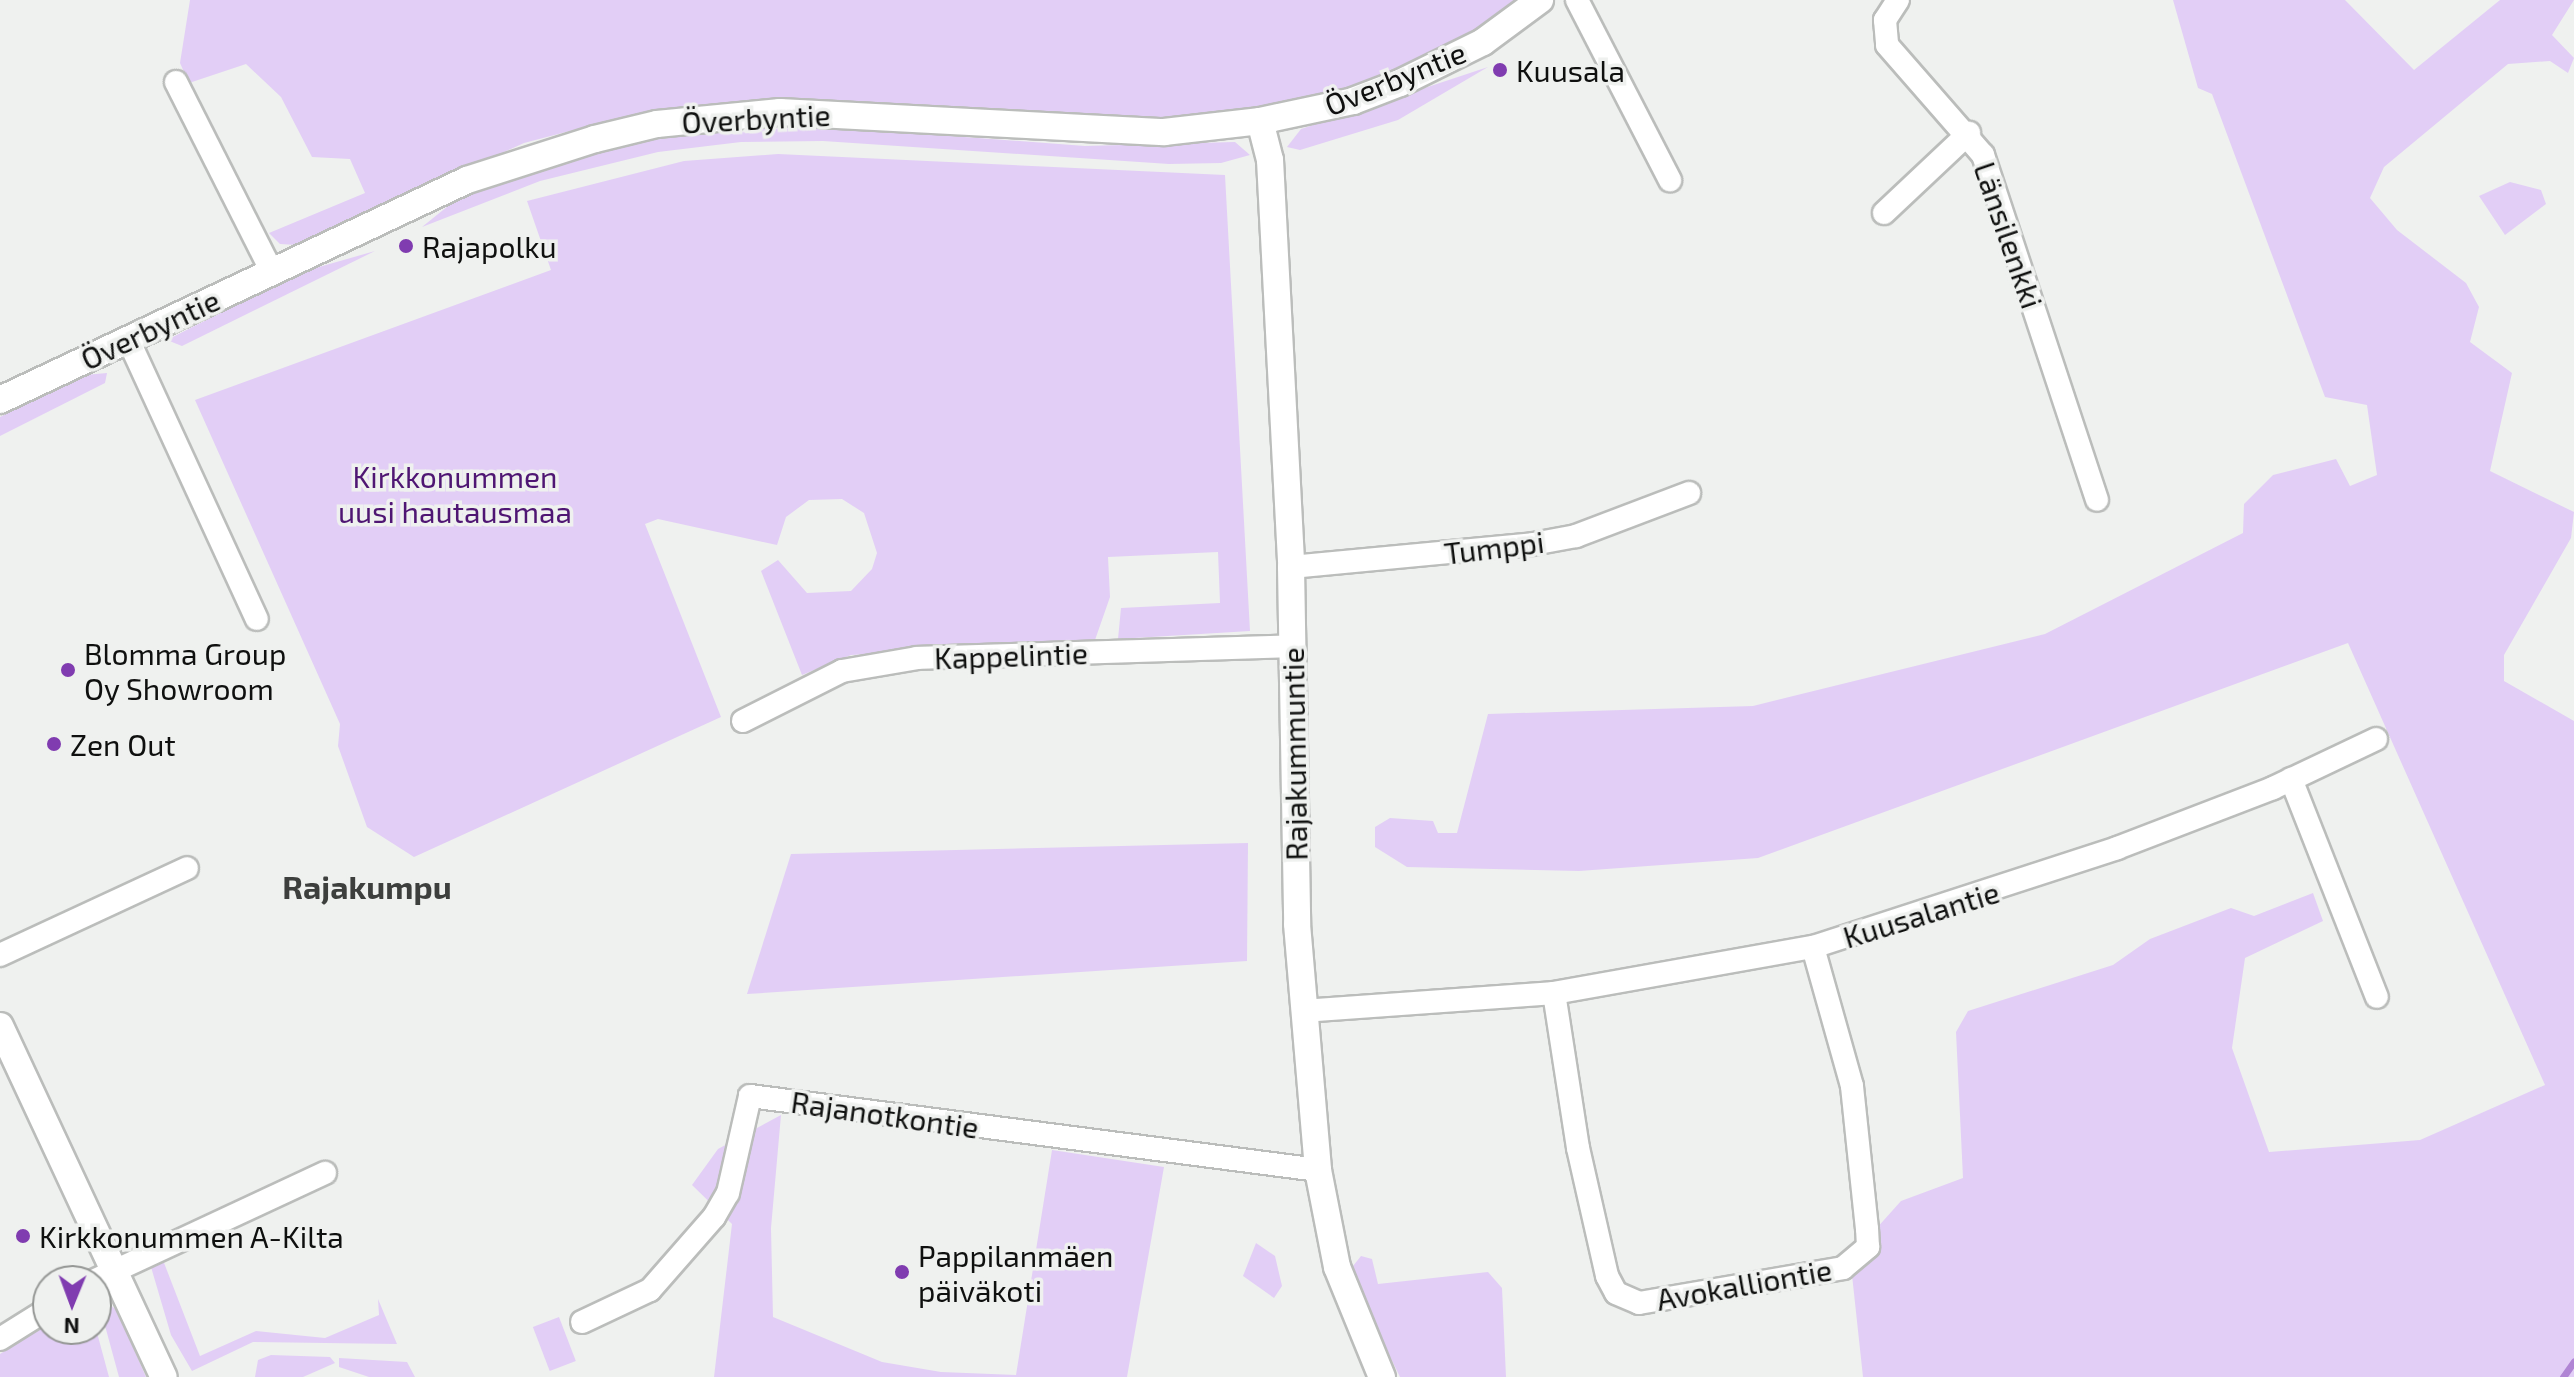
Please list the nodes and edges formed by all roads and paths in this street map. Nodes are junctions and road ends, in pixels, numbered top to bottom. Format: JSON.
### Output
{"nodes":[{"id":1,"x":1540,"y":0,"type":"edge"},
{"id":2,"x":1577,"y":0,"type":"edge"},
{"id":3,"x":1898,"y":0,"type":"edge"},
{"id":4,"x":176,"y":82,"type":"dead end"},
{"id":5,"x":1260,"y":121,"type":"junction"},
{"id":6,"x":1969,"y":133,"type":"junction"},
{"id":7,"x":1670,"y":180,"type":"dead end"},
{"id":8,"x":1884,"y":213,"type":"dead end"},
{"id":9,"x":271,"y":270,"type":"junction"},
{"id":10,"x":128,"y":339,"type":"junction"},
{"id":11,"x":0,"y":400,"type":"edge"},
{"id":12,"x":1689,"y":493,"type":"dead end"},
{"id":13,"x":2097,"y":500,"type":"dead end"},
{"id":14,"x":1291,"y":567,"type":"junction"},
{"id":15,"x":257,"y":619,"type":"dead end"},
{"id":16,"x":1292,"y":646,"type":"junction"},
{"id":17,"x":743,"y":721,"type":"dead end"},
{"id":18,"x":2376,"y":739,"type":"dead end"},
{"id":19,"x":2291,"y":779,"type":"junction"},
{"id":20,"x":187,"y":868,"type":"dead end"},
{"id":21,"x":1813,"y":947,"type":"junction"},
{"id":22,"x":0,"y":955,"type":"edge"},
{"id":23,"x":1554,"y":993,"type":"junction"},
{"id":24,"x":2377,"y":997,"type":"dead end"},
{"id":25,"x":1303,"y":1011,"type":"junction"},
{"id":26,"x":0,"y":1026,"type":"edge"},
{"id":27,"x":1318,"y":1170,"type":"junction"},
{"id":28,"x":325,"y":1173,"type":"dead end"},
{"id":29,"x":99,"y":1265,"type":"edge"},
{"id":30,"x":112,"y":1271,"type":"edge"},
{"id":31,"x":112,"y":1290,"type":"edge"},
{"id":32,"x":32,"y":1319,"type":"edge"},
{"id":33,"x":582,"y":1322,"type":"dead end"},
{"id":34,"x":0,"y":1339,"type":"edge"},
{"id":35,"x":164,"y":1377,"type":"edge"},
{"id":36,"x":1382,"y":1377,"type":"edge"}],
"edges":[{"from":1,"to":5,"type":"street","name":"Överbyntie"},
{"from":2,"to":7,"type":"street"},
{"from":3,"to":6,"type":"street","name":"Länsilenkki"},
{"from":4,"to":9,"type":"street"},
{"from":5,"to":9,"type":"street","name":"Överbyntie"},
{"from":5,"to":14,"type":"street","name":"Rajakummuntie"},
{"from":6,"to":8,"type":"street"},
{"from":6,"to":13,"type":"street","name":"Länsilenkki"},
{"from":9,"to":10,"type":"street","name":"Överbyntie"},
{"from":10,"to":11,"type":"street","name":"Överbyntie"},
{"from":10,"to":15,"type":"street"},
{"from":12,"to":14,"type":"street","name":"Tumppi"},
{"from":14,"to":16,"type":"street","name":"Rajakummuntie"},
{"from":16,"to":17,"type":"street","name":"Kappelintie"},
{"from":16,"to":25,"type":"street","name":"Rajakummuntie"},
{"from":18,"to":19,"type":"street","name":"Kuusalantie"},
{"from":19,"to":21,"type":"street","name":"Kuusalantie"},
{"from":19,"to":24,"type":"street"},
{"from":20,"to":22,"type":"street"},
{"from":21,"to":23,"type":"street","name":"Kuusalantie"},
{"from":21,"to":23,"type":"street","name":"Avokalliontie"},
{"from":23,"to":25,"type":"street","name":"Kuusalantie"},
{"from":25,"to":27,"type":"street","name":"Rajakummuntie"},
{"from":26,"to":29,"type":"street"},
{"from":27,"to":33,"type":"street","name":"Rajanotkontie"},
{"from":27,"to":36,"type":"street","name":"Rajakummuntie"},
{"from":28,"to":30,"type":"street"},
{"from":31,"to":35,"type":"street"},
{"from":32,"to":34,"type":"street"}]}
